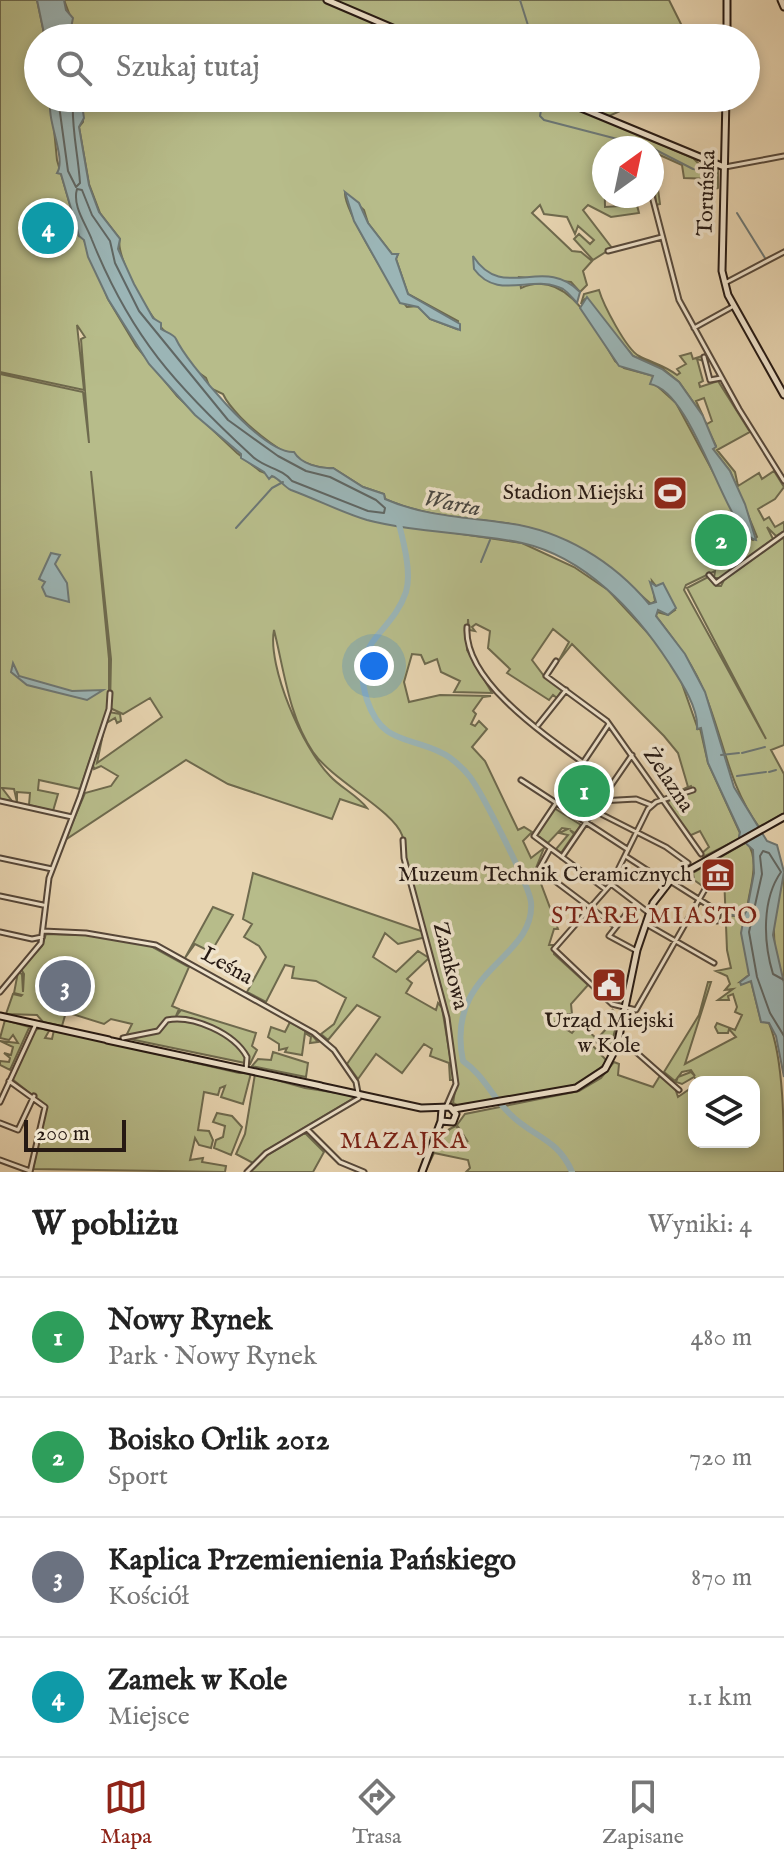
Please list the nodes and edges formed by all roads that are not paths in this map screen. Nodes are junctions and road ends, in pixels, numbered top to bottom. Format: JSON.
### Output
{"nodes":[{"id":1,"x":327,"y":0,"type":"edge"},
{"id":2,"x":727,"y":0,"type":"edge"},
{"id":3,"x":781,"y":0,"type":"edge"},
{"id":4,"x":784,"y":7,"type":"edge"},
{"id":5,"x":383,"y":24,"type":"edge"},
{"id":6,"x":727,"y":24,"type":"edge"},
{"id":7,"x":591,"y":112,"type":"edge"},
{"id":8,"x":726,"y":112,"type":"edge"},
{"id":9,"x":784,"y":156,"type":"edge"},
{"id":10,"x":724,"y":167,"type":"junction"},
{"id":11,"x":655,"y":208,"type":"edge"},
{"id":12,"x":662,"y":237,"type":"junction"},
{"id":13,"x":608,"y":251,"type":"dead end"},
{"id":14,"x":784,"y":252,"type":"edge"},
{"id":15,"x":726,"y":286,"type":"junction"},
{"id":16,"x":735,"y":305,"type":"junction"},
{"id":17,"x":694,"y":328,"type":"junction"},
{"id":18,"x":704,"y":357,"type":"dead end"},
{"id":19,"x":721,"y":378,"type":"junction"},
{"id":20,"x":784,"y":395,"type":"edge"},
{"id":21,"x":784,"y":481,"type":"edge"},
{"id":22,"x":784,"y":534,"type":"edge"},
{"id":23,"x":709,"y":575,"type":"dead end"},
{"id":24,"x":467,"y":627,"type":"dead end"},
{"id":25,"x":556,"y":661,"type":"dead end"},
{"id":26,"x":566,"y":690,"type":"junction"},
{"id":27,"x":110,"y":693,"type":"dead end"},
{"id":28,"x":609,"y":724,"type":"junction"},
{"id":29,"x":538,"y":725,"type":"junction"},
{"id":30,"x":632,"y":755,"type":"junction"},
{"id":31,"x":583,"y":761,"type":"junction"},
{"id":32,"x":521,"y":780,"type":"dead end"},
{"id":33,"x":611,"y":783,"type":"junction"},
{"id":34,"x":693,"y":790,"type":"dead end"},
{"id":35,"x":662,"y":800,"type":"junction"},
{"id":36,"x":0,"y":801,"type":"edge"},
{"id":37,"x":600,"y":801,"type":"junction"},
{"id":38,"x":554,"y":802,"type":"junction"},
{"id":39,"x":651,"y":805,"type":"junction"},
{"id":40,"x":593,"y":810,"type":"junction"},
{"id":41,"x":72,"y":817,"type":"junction"},
{"id":42,"x":784,"y":817,"type":"edge"},
{"id":43,"x":585,"y":823,"type":"junction"},
{"id":44,"x":635,"y":831,"type":"junction"},
{"id":45,"x":403,"y":840,"type":"dead end"},
{"id":46,"x":550,"y":849,"type":"junction"},
{"id":47,"x":627,"y":849,"type":"junction"},
{"id":48,"x":701,"y":854,"type":"dead end"},
{"id":49,"x":562,"y":857,"type":"junction"},
{"id":50,"x":627,"y":857,"type":"junction"},
{"id":51,"x":0,"y":858,"type":"edge"},
{"id":52,"x":688,"y":863,"type":"dead end"},
{"id":53,"x":52,"y":869,"type":"junction"},
{"id":54,"x":717,"y":870,"type":"dead end"},
{"id":55,"x":669,"y":882,"type":"junction"},
{"id":56,"x":611,"y":884,"type":"junction"},
{"id":57,"x":606,"y":889,"type":"junction"},
{"id":58,"x":0,"y":896,"type":"edge"},
{"id":59,"x":699,"y":900,"type":"junction"},
{"id":60,"x":635,"y":903,"type":"junction"},
{"id":61,"x":44,"y":905,"type":"junction"},
{"id":62,"x":591,"y":908,"type":"junction"},
{"id":63,"x":649,"y":913,"type":"junction"},
{"id":64,"x":717,"y":921,"type":"dead end"},
{"id":65,"x":646,"y":924,"type":"junction"},
{"id":66,"x":616,"y":927,"type":"junction"},
{"id":67,"x":0,"y":932,"type":"edge"},
{"id":68,"x":42,"y":934,"type":"junction"},
{"id":69,"x":32,"y":939,"type":"junction"},
{"id":70,"x":676,"y":941,"type":"junction"},
{"id":71,"x":41,"y":943,"type":"junction"},
{"id":72,"x":637,"y":950,"type":"junction"},
{"id":73,"x":714,"y":963,"type":"dead end"},
{"id":74,"x":0,"y":992,"type":"edge"},
{"id":75,"x":625,"y":1009,"type":"junction"},
{"id":76,"x":0,"y":1016,"type":"edge"},
{"id":77,"x":36,"y":1024,"type":"junction"},
{"id":78,"x":619,"y":1037,"type":"junction"},
{"id":79,"x":122,"y":1040,"type":"junction"},
{"id":80,"x":246,"y":1070,"type":"junction"},
{"id":81,"x":9,"y":1081,"type":"junction"},
{"id":82,"x":679,"y":1090,"type":"dead end"},
{"id":83,"x":360,"y":1094,"type":"junction"},
{"id":84,"x":34,"y":1096,"type":"junction"},
{"id":85,"x":0,"y":1102,"type":"edge"},
{"id":86,"x":421,"y":1108,"type":"junction"},
{"id":87,"x":448,"y":1108,"type":"junction"},
{"id":88,"x":472,"y":1108,"type":"junction"},
{"id":89,"x":456,"y":1118,"type":"junction"},
{"id":90,"x":442,"y":1121,"type":"junction"},
{"id":91,"x":0,"y":1123,"type":"edge"},
{"id":92,"x":307,"y":1129,"type":"junction"},
{"id":93,"x":0,"y":1160,"type":"edge"},
{"id":94,"x":31,"y":1172,"type":"edge"},
{"id":95,"x":247,"y":1172,"type":"edge"},
{"id":96,"x":364,"y":1172,"type":"edge"},
{"id":97,"x":422,"y":1172,"type":"edge"}],
"edges":[{"from":1,"to":5,"type":"street"},
{"from":2,"to":6,"type":"street"},
{"from":3,"to":4,"type":"street"},
{"from":7,"to":10,"type":"street"},
{"from":8,"to":10,"type":"street","name":"Toruńska"},
{"from":9,"to":10,"type":"street"},
{"from":10,"to":15,"type":"street","name":"Toruńska"},
{"from":11,"to":12,"type":"street"},
{"from":12,"to":13,"type":"street"},
{"from":12,"to":17,"type":"street"},
{"from":14,"to":15,"type":"street"},
{"from":15,"to":16,"type":"street","name":"Toruńska"},
{"from":16,"to":17,"type":"street"},
{"from":16,"to":20,"type":"street","name":"Toruńska"},
{"from":17,"to":19,"type":"street"},
{"from":18,"to":19,"type":"street"},
{"from":19,"to":21,"type":"street"},
{"from":22,"to":23,"type":"street"},
{"from":24,"to":29,"type":"street"},
{"from":25,"to":26,"type":"street"},
{"from":26,"to":28,"type":"street","name":"Żelazna"},
{"from":26,"to":29,"type":"street"},
{"from":27,"to":41,"type":"street"},
{"from":28,"to":30,"type":"street","name":"Żelazna"},
{"from":28,"to":31,"type":"street"},
{"from":29,"to":31,"type":"street"},
{"from":30,"to":33,"type":"street"},
{"from":30,"to":35,"type":"street","name":"Żelazna"},
{"from":31,"to":33,"type":"street"},
{"from":31,"to":38,"type":"street"},
{"from":32,"to":38,"type":"street"},
{"from":33,"to":37,"type":"street"},
{"from":34,"to":35,"type":"street"},
{"from":35,"to":39,"type":"street"},
{"from":35,"to":48,"type":"street","name":"Żelazna"},
{"from":36,"to":41,"type":"street"},
{"from":37,"to":39,"type":"street"},
{"from":37,"to":40,"type":"street"},
{"from":38,"to":43,"type":"street"},
{"from":38,"to":46,"type":"street"},
{"from":39,"to":44,"type":"street"},
{"from":40,"to":43,"type":"street"},
{"from":40,"to":44,"type":"street"},
{"from":41,"to":53,"type":"street"},
{"from":42,"to":55,"type":"street"},
{"from":43,"to":47,"type":"street"},
{"from":43,"to":49,"type":"street"},
{"from":44,"to":47,"type":"street"},
{"from":44,"to":52,"type":"street"},
{"from":45,"to":87,"type":"street","name":"Zamkowa"},
{"from":46,"to":49,"type":"street"},
{"from":46,"to":62,"type":"street"},
{"from":47,"to":50,"type":"street"},
{"from":49,"to":57,"type":"street"},
{"from":50,"to":55,"type":"street"},
{"from":50,"to":56,"type":"street"},
{"from":51,"to":53,"type":"street"},
{"from":53,"to":61,"type":"street"},
{"from":54,"to":59,"type":"street"},
{"from":55,"to":59,"type":"street"},
{"from":55,"to":63,"type":"street"},
{"from":56,"to":57,"type":"street"},
{"from":56,"to":60,"type":"street"},
{"from":57,"to":62,"type":"street"},
{"from":58,"to":61,"type":"street"},
{"from":59,"to":64,"type":"street"},
{"from":59,"to":70,"type":"street"},
{"from":60,"to":63,"type":"street"},
{"from":60,"to":66,"type":"street"},
{"from":61,"to":68,"type":"street"},
{"from":62,"to":66,"type":"street"},
{"from":62,"to":75,"type":"street"},
{"from":63,"to":65,"type":"street"},
{"from":65,"to":70,"type":"street"},
{"from":65,"to":72,"type":"street"},
{"from":66,"to":72,"type":"street"},
{"from":67,"to":69,"type":"street"},
{"from":68,"to":69,"type":"street","name":"Leśna"},
{"from":68,"to":71,"type":"street"},
{"from":68,"to":83,"type":"street","name":"Leśna"},
{"from":69,"to":71,"type":"street"},
{"from":70,"to":73,"type":"street"},
{"from":70,"to":75,"type":"street"},
{"from":71,"to":74,"type":"street"},
{"from":72,"to":75,"type":"street"},
{"from":75,"to":78,"type":"street"},
{"from":76,"to":77,"type":"street"},
{"from":77,"to":79,"type":"street"},
{"from":77,"to":81,"type":"street"},
{"from":78,"to":82,"type":"street"},
{"from":78,"to":88,"type":"street"},
{"from":79,"to":80,"type":"street"},
{"from":79,"to":80,"type":"street"},
{"from":80,"to":83,"type":"street"},
{"from":81,"to":84,"type":"street"},
{"from":81,"to":85,"type":"street"},
{"from":83,"to":86,"type":"street"},
{"from":83,"to":92,"type":"street"},
{"from":84,"to":91,"type":"street"},
{"from":84,"to":94,"type":"street"},
{"from":86,"to":87,"type":"street"},
{"from":86,"to":90,"type":"street"},
{"from":87,"to":88,"type":"street"},
{"from":87,"to":89,"type":"street"},
{"from":87,"to":90,"type":"street"},
{"from":88,"to":89,"type":"street"},
{"from":89,"to":90,"type":"street"},
{"from":90,"to":97,"type":"street"},
{"from":92,"to":95,"type":"street"},
{"from":92,"to":96,"type":"street"},
{"from":93,"to":94,"type":"street"}]}
